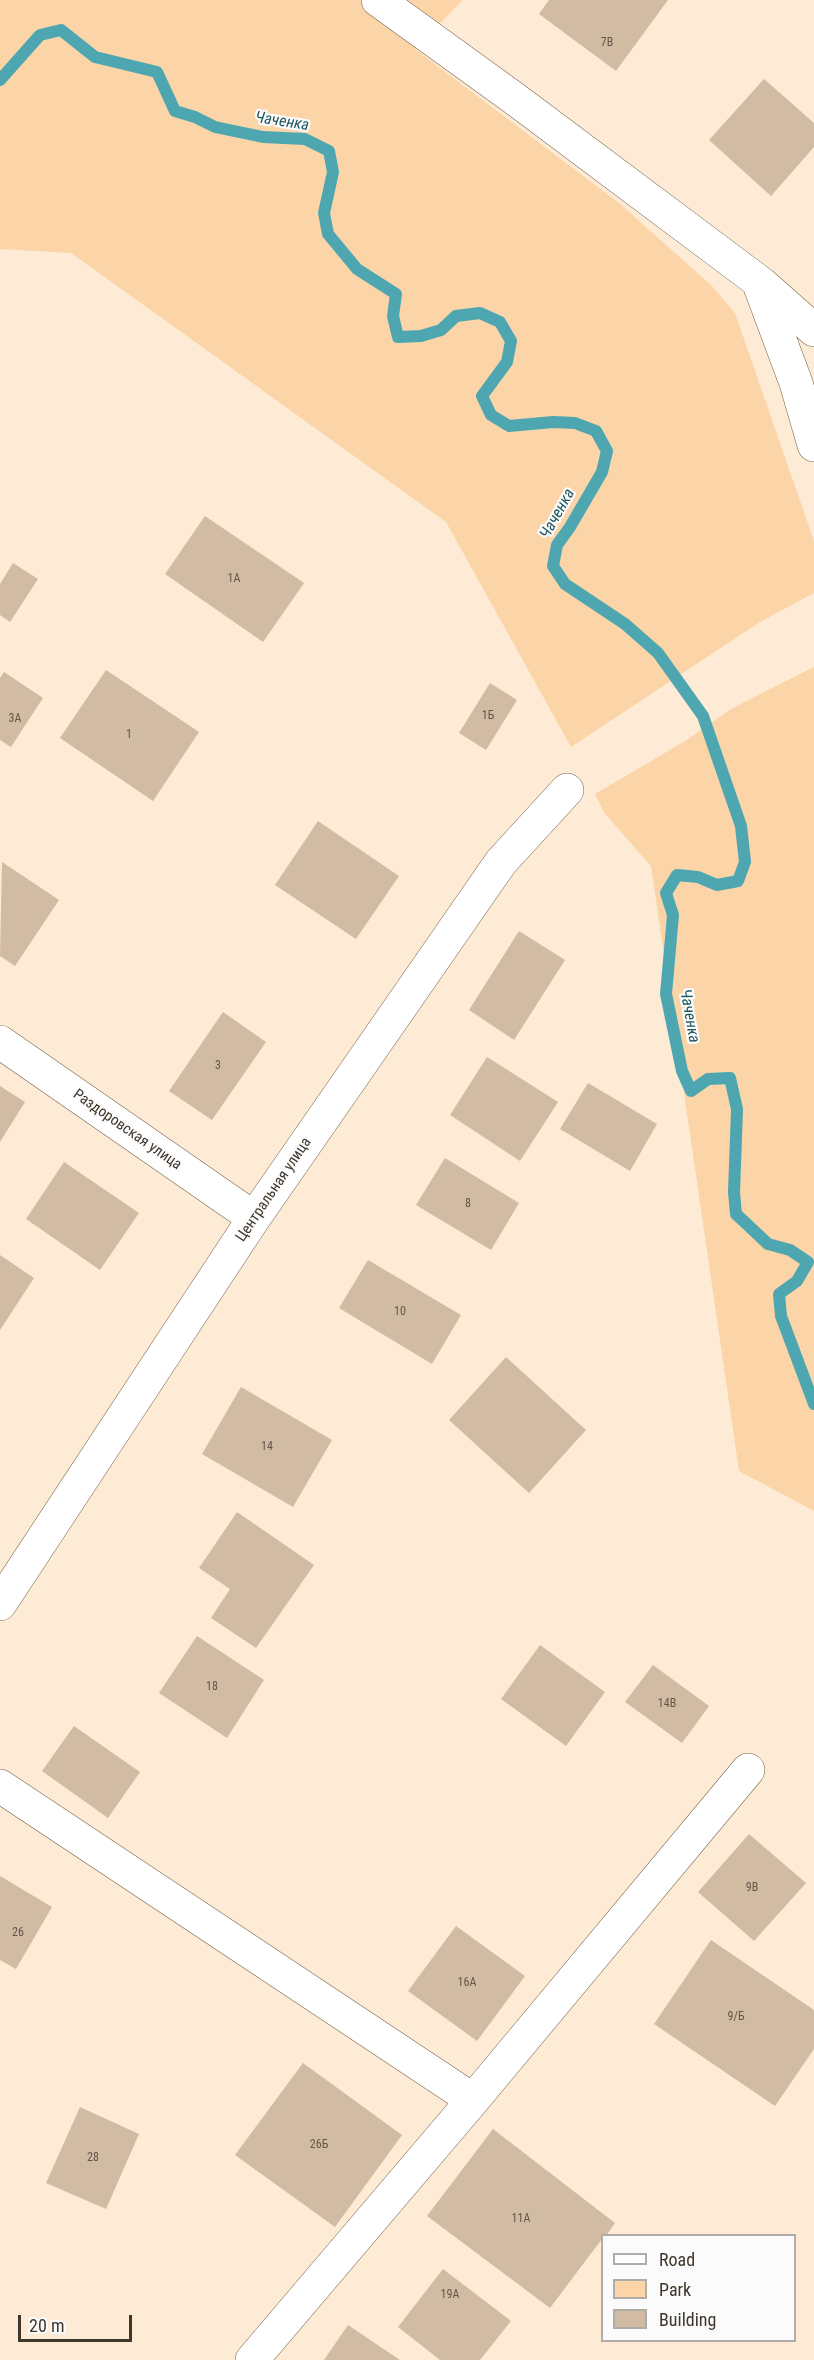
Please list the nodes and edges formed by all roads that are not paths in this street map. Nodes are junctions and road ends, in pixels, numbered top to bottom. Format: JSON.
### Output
{"nodes":[{"id":1,"x":378,"y":0,"type":"edge"},
{"id":2,"x":758,"y":281,"type":"junction"},
{"id":3,"x":814,"y":330,"type":"edge"},
{"id":4,"x":814,"y":445,"type":"edge"},
{"id":5,"x":567,"y":790,"type":"dead end"},
{"id":6,"x":0,"y":1042,"type":"edge"},
{"id":7,"x":254,"y":1218,"type":"junction"},
{"id":8,"x":0,"y":1604,"type":"edge"},
{"id":9,"x":748,"y":1770,"type":"dead end"},
{"id":10,"x":0,"y":1786,"type":"edge"},
{"id":11,"x":473,"y":2100,"type":"junction"},
{"id":12,"x":252,"y":2360,"type":"edge"}],
"edges":[{"from":1,"to":2,"type":"street"},
{"from":2,"to":3,"type":"street"},
{"from":2,"to":4,"type":"street"},
{"from":5,"to":7,"type":"street","name":"Центральная улица"},
{"from":6,"to":7,"type":"street","name":"Раздоровская улица"},
{"from":7,"to":8,"type":"street","name":"Центральная улица"},
{"from":9,"to":11,"type":"street"},
{"from":10,"to":11,"type":"street"},
{"from":11,"to":12,"type":"street"}]}
